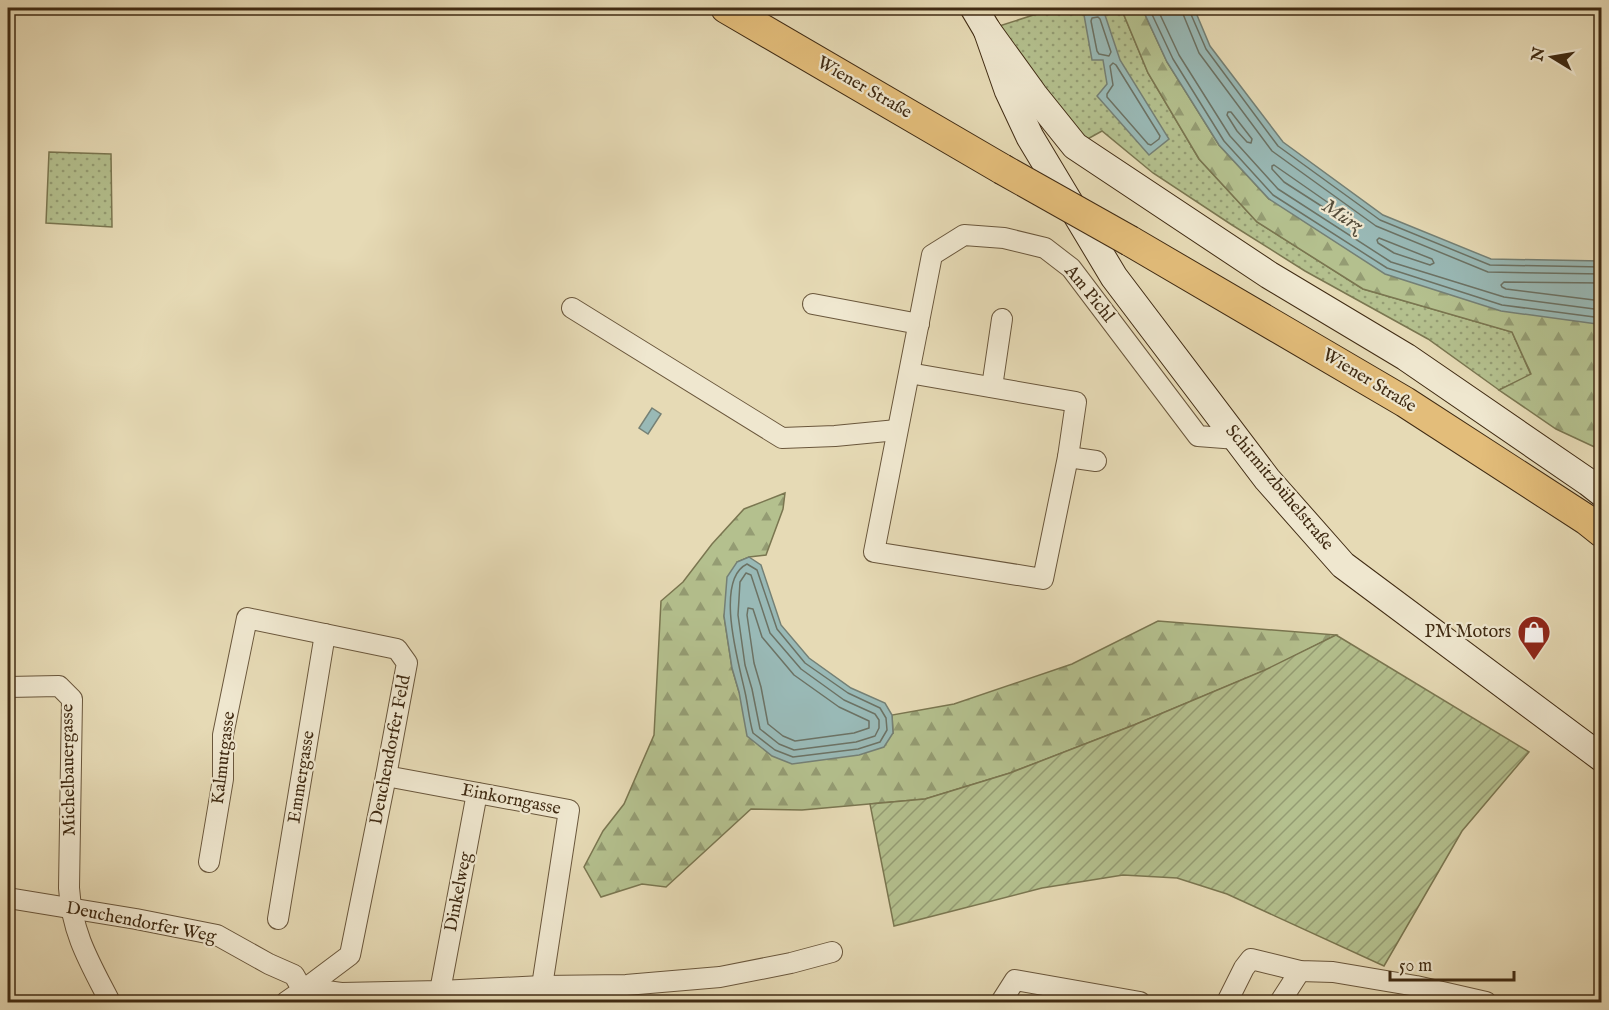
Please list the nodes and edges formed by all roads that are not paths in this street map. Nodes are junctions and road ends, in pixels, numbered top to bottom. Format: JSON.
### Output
{"nodes":[{"id":1,"x":726,"y":8,"type":"edge"},
{"id":2,"x":981,"y":19,"type":"edge"},
{"id":3,"x":1076,"y":146,"type":"junction"},
{"id":4,"x":1054,"y":177,"type":"junction"},
{"id":5,"x":813,"y":304,"type":"dead end"},
{"id":6,"x":572,"y":308,"type":"dead end"},
{"id":7,"x":1002,"y":319,"type":"dead end"},
{"id":8,"x":919,"y":324,"type":"junction"},
{"id":9,"x":909,"y":373,"type":"junction"},
{"id":10,"x":992,"y":387,"type":"junction"},
{"id":11,"x":897,"y":430,"type":"junction"},
{"id":12,"x":1237,"y":439,"type":"junction"},
{"id":13,"x":1068,"y":457,"type":"junction"},
{"id":14,"x":1095,"y":461,"type":"dead end"},
{"id":15,"x":1602,"y":493,"type":"edge"},
{"id":16,"x":1602,"y":532,"type":"edge"},
{"id":17,"x":247,"y":618,"type":"joint"},
{"id":18,"x":325,"y":634,"type":"junction"},
{"id":19,"x":8,"y":687,"type":"edge"},
{"id":20,"x":1602,"y":758,"type":"edge"},
{"id":21,"x":386,"y":776,"type":"junction"},
{"id":22,"x":477,"y":793,"type":"junction"},
{"id":23,"x":209,"y":862,"type":"dead end"},
{"id":24,"x":8,"y":898,"type":"edge"},
{"id":25,"x":70,"y":909,"type":"junction"},
{"id":26,"x":278,"y":919,"type":"dead end"},
{"id":27,"x":832,"y":952,"type":"dead end"},
{"id":28,"x":1300,"y":971,"type":"junction"},
{"id":29,"x":542,"y":986,"type":"junction"},
{"id":30,"x":441,"y":992,"type":"junction"},
{"id":31,"x":304,"y":993,"type":"edge"},
{"id":32,"x":110,"y":1002,"type":"edge"},
{"id":33,"x":1001,"y":1002,"type":"edge"},
{"id":34,"x":1140,"y":1002,"type":"edge"},
{"id":35,"x":1227,"y":1002,"type":"edge"},
{"id":36,"x":1280,"y":1002,"type":"edge"},
{"id":37,"x":1486,"y":1002,"type":"edge"}],
"edges":[{"from":1,"to":16,"type":"main road","name":"Wiener Straße","bridge":true},
{"from":2,"to":3,"type":"main road"},
{"from":2,"to":4,"type":"main road","name":"Schirmitzbühelstraße"},
{"from":3,"to":4,"type":"main road"},
{"from":3,"to":15,"type":"main road"},
{"from":4,"to":12,"type":"main road","name":"Schirmitzbühelstraße"},
{"from":5,"to":8,"type":"street"},
{"from":6,"to":11,"type":"street"},
{"from":7,"to":10,"type":"street"},
{"from":8,"to":9,"type":"street","name":"Am Pichl"},
{"from":8,"to":12,"type":"street","name":"Am Pichl"},
{"from":9,"to":10,"type":"street","name":"Am Pichl"},
{"from":9,"to":11,"type":"street","name":"Am Pichl"},
{"from":10,"to":13,"type":"street","name":"Am Pichl"},
{"from":11,"to":13,"type":"street","name":"Am Pichl"},
{"from":12,"to":20,"type":"main road","name":"Schirmitzbühelstraße"},
{"from":13,"to":14,"type":"street"},
{"from":17,"to":18,"type":"street","name":"Deuchendorfer Feld"},
{"from":17,"to":23,"type":"street","name":"Kalmutgasse"},
{"from":18,"to":21,"type":"street","name":"Deuchendorfer Feld"},
{"from":18,"to":26,"type":"street","name":"Emmergasse"},
{"from":19,"to":25,"type":"street","name":"Michelbauergasse"},
{"from":21,"to":22,"type":"street","name":"Einkorngasse"},
{"from":21,"to":31,"type":"street","name":"Deuchendorfer Feld"},
{"from":22,"to":29,"type":"street","name":"Einkorngasse"},
{"from":22,"to":30,"type":"street","name":"Dinkelweg"},
{"from":24,"to":25,"type":"street","name":"Deuchendorfer Weg"},
{"from":25,"to":31,"type":"street","name":"Deuchendorfer Weg"},
{"from":25,"to":32,"type":"street","name":"Michelbauergasse"},
{"from":27,"to":29,"type":"street"},
{"from":28,"to":35,"type":"street"},
{"from":28,"to":36,"type":"street"},
{"from":28,"to":37,"type":"street"},
{"from":29,"to":30,"type":"street"},
{"from":30,"to":31,"type":"street"},
{"from":33,"to":34,"type":"street"}]}
